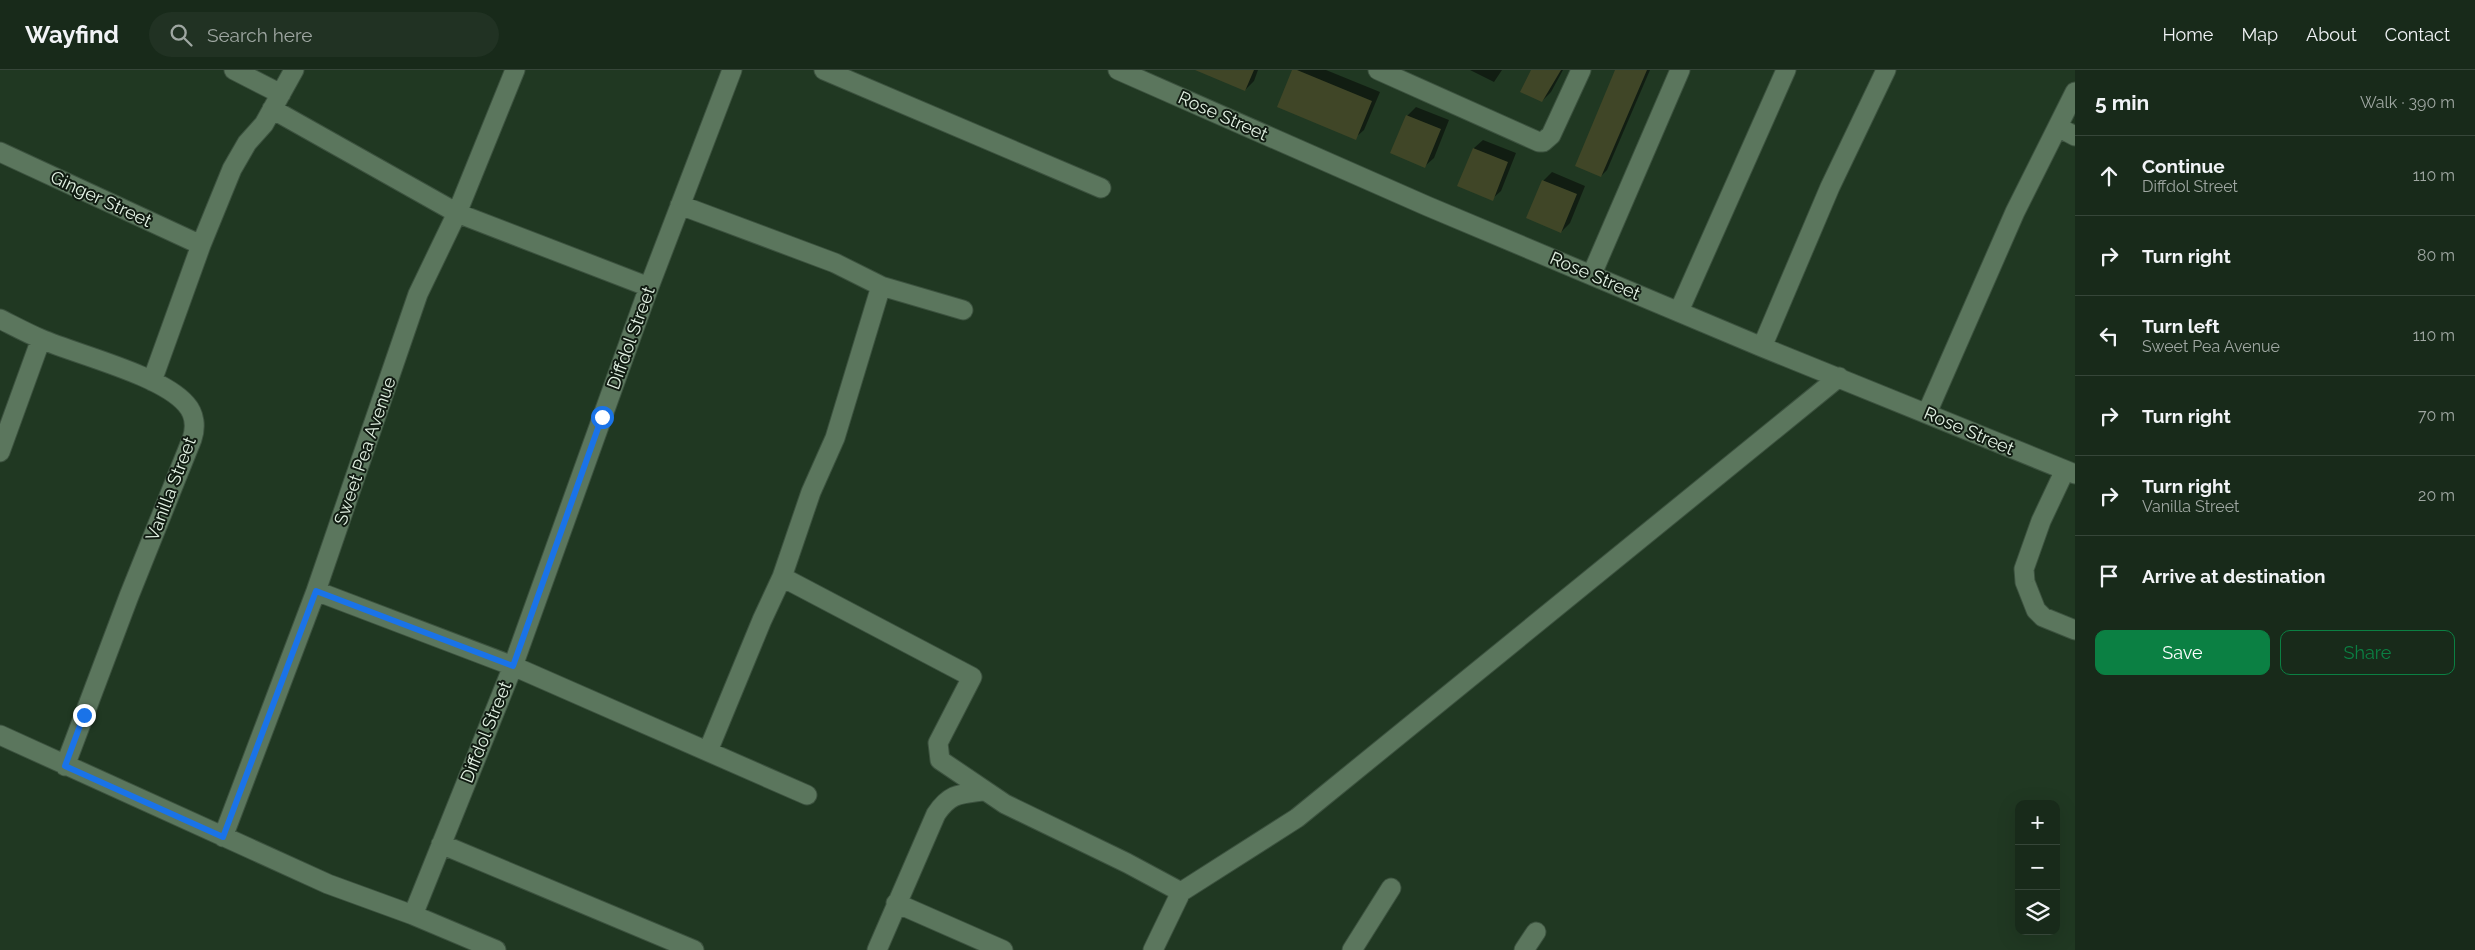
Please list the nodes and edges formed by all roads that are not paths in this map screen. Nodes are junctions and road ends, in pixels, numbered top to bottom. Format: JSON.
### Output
{"nodes":[{"id":1,"x":234,"y":70,"type":"edge"},
{"id":2,"x":294,"y":70,"type":"edge"},
{"id":3,"x":515,"y":70,"type":"edge"},
{"id":4,"x":732,"y":70,"type":"edge"},
{"id":5,"x":824,"y":70,"type":"edge"},
{"id":6,"x":1118,"y":70,"type":"edge"},
{"id":7,"x":1378,"y":70,"type":"edge"},
{"id":8,"x":1581,"y":70,"type":"edge"},
{"id":9,"x":1680,"y":70,"type":"edge"},
{"id":10,"x":1786,"y":70,"type":"edge"},
{"id":11,"x":1886,"y":70,"type":"edge"},
{"id":12,"x":2075,"y":92,"type":"edge"},
{"id":13,"x":277,"y":102,"type":"junction"},
{"id":14,"x":2058,"y":127,"type":"junction"},
{"id":15,"x":2075,"y":136,"type":"edge"},
{"id":16,"x":0,"y":152,"type":"edge"},
{"id":17,"x":1101,"y":188,"type":"dead end"},
{"id":18,"x":680,"y":205,"type":"junction"},
{"id":19,"x":457,"y":213,"type":"junction"},
{"id":20,"x":201,"y":245,"type":"junction"},
{"id":21,"x":1592,"y":274,"type":"junction"},
{"id":22,"x":881,"y":286,"type":"junction"},
{"id":23,"x":649,"y":288,"type":"junction"},
{"id":24,"x":963,"y":310,"type":"dead end"},
{"id":25,"x":1679,"y":311,"type":"junction"},
{"id":26,"x":0,"y":319,"type":"edge"},
{"id":27,"x":41,"y":339,"type":"junction"},
{"id":28,"x":1762,"y":347,"type":"junction"},
{"id":29,"x":1839,"y":377,"type":"junction"},
{"id":30,"x":152,"y":381,"type":"junction"},
{"id":31,"x":1927,"y":413,"type":"junction"},
{"id":32,"x":0,"y":452,"type":"edge"},
{"id":33,"x":2070,"y":472,"type":"edge"},
{"id":34,"x":782,"y":577,"type":"junction"},
{"id":35,"x":316,"y":591,"type":"junction"},
{"id":36,"x":2075,"y":630,"type":"edge"},
{"id":37,"x":513,"y":666,"type":"junction"},
{"id":38,"x":0,"y":736,"type":"edge"},
{"id":39,"x":708,"y":751,"type":"junction"},
{"id":40,"x":65,"y":766,"type":"junction"},
{"id":41,"x":983,"y":791,"type":"junction"},
{"id":42,"x":807,"y":796,"type":"dead end"},
{"id":43,"x":223,"y":837,"type":"junction"},
{"id":44,"x":441,"y":844,"type":"junction"},
{"id":45,"x":1391,"y":888,"type":"dead end"},
{"id":46,"x":1180,"y":892,"type":"junction"},
{"id":47,"x":896,"y":902,"type":"junction"},
{"id":48,"x":413,"y":915,"type":"junction"},
{"id":49,"x":1536,"y":932,"type":"dead end"},
{"id":50,"x":496,"y":950,"type":"edge"},
{"id":51,"x":694,"y":950,"type":"edge"},
{"id":52,"x":876,"y":950,"type":"edge"},
{"id":53,"x":1003,"y":950,"type":"edge"},
{"id":54,"x":1153,"y":950,"type":"edge"},
{"id":55,"x":1352,"y":950,"type":"edge"},
{"id":56,"x":1524,"y":950,"type":"edge"}],
"edges":[{"from":1,"to":13,"type":"street"},
{"from":2,"to":13,"type":"street"},
{"from":3,"to":19,"type":"street","name":"Sweet Pea Avenue"},
{"from":4,"to":18,"type":"street","name":"Diffdol Street"},
{"from":5,"to":17,"type":"street"},
{"from":6,"to":21,"type":"street","name":"Rose Street"},
{"from":7,"to":8,"type":"street"},
{"from":9,"to":21,"type":"street"},
{"from":10,"to":25,"type":"street"},
{"from":11,"to":28,"type":"street"},
{"from":12,"to":14,"type":"street"},
{"from":13,"to":19,"type":"street"},
{"from":13,"to":20,"type":"street"},
{"from":14,"to":15,"type":"street"},
{"from":14,"to":31,"type":"street"},
{"from":16,"to":20,"type":"street","name":"Ginger Street"},
{"from":18,"to":22,"type":"street"},
{"from":18,"to":23,"type":"street","name":"Diffdol Street"},
{"from":19,"to":23,"type":"street"},
{"from":19,"to":35,"type":"street","name":"Sweet Pea Avenue"},
{"from":20,"to":30,"type":"street"},
{"from":21,"to":25,"type":"street","name":"Rose Street"},
{"from":22,"to":24,"type":"street"},
{"from":22,"to":34,"type":"street"},
{"from":23,"to":37,"type":"street","name":"Diffdol Street"},
{"from":25,"to":28,"type":"street","name":"Rose Street"},
{"from":26,"to":27,"type":"street","name":"Vanilla Street"},
{"from":27,"to":30,"type":"street","name":"Vanilla Street"},
{"from":27,"to":32,"type":"street"},
{"from":28,"to":29,"type":"street","name":"Rose Street"},
{"from":29,"to":31,"type":"street","name":"Rose Street"},
{"from":29,"to":46,"type":"street"},
{"from":30,"to":40,"type":"street","name":"Vanilla Street"},
{"from":31,"to":33,"type":"street","name":"Rose Street"},
{"from":33,"to":36,"type":"street"},
{"from":34,"to":39,"type":"street"},
{"from":34,"to":41,"type":"street"},
{"from":35,"to":37,"type":"street"},
{"from":35,"to":43,"type":"street","name":"Sweet Pea Avenue"},
{"from":37,"to":39,"type":"street"},
{"from":37,"to":44,"type":"street","name":"Diffdol Street"},
{"from":38,"to":40,"type":"street"},
{"from":39,"to":42,"type":"street"},
{"from":40,"to":43,"type":"street"},
{"from":41,"to":46,"type":"street"},
{"from":41,"to":47,"type":"street"},
{"from":43,"to":48,"type":"street"},
{"from":44,"to":48,"type":"street","name":"Diffdol Street"},
{"from":44,"to":51,"type":"street"},
{"from":45,"to":55,"type":"street"},
{"from":46,"to":54,"type":"street"},
{"from":47,"to":52,"type":"street"},
{"from":47,"to":53,"type":"street"},
{"from":48,"to":50,"type":"street"},
{"from":49,"to":56,"type":"street"}]}
